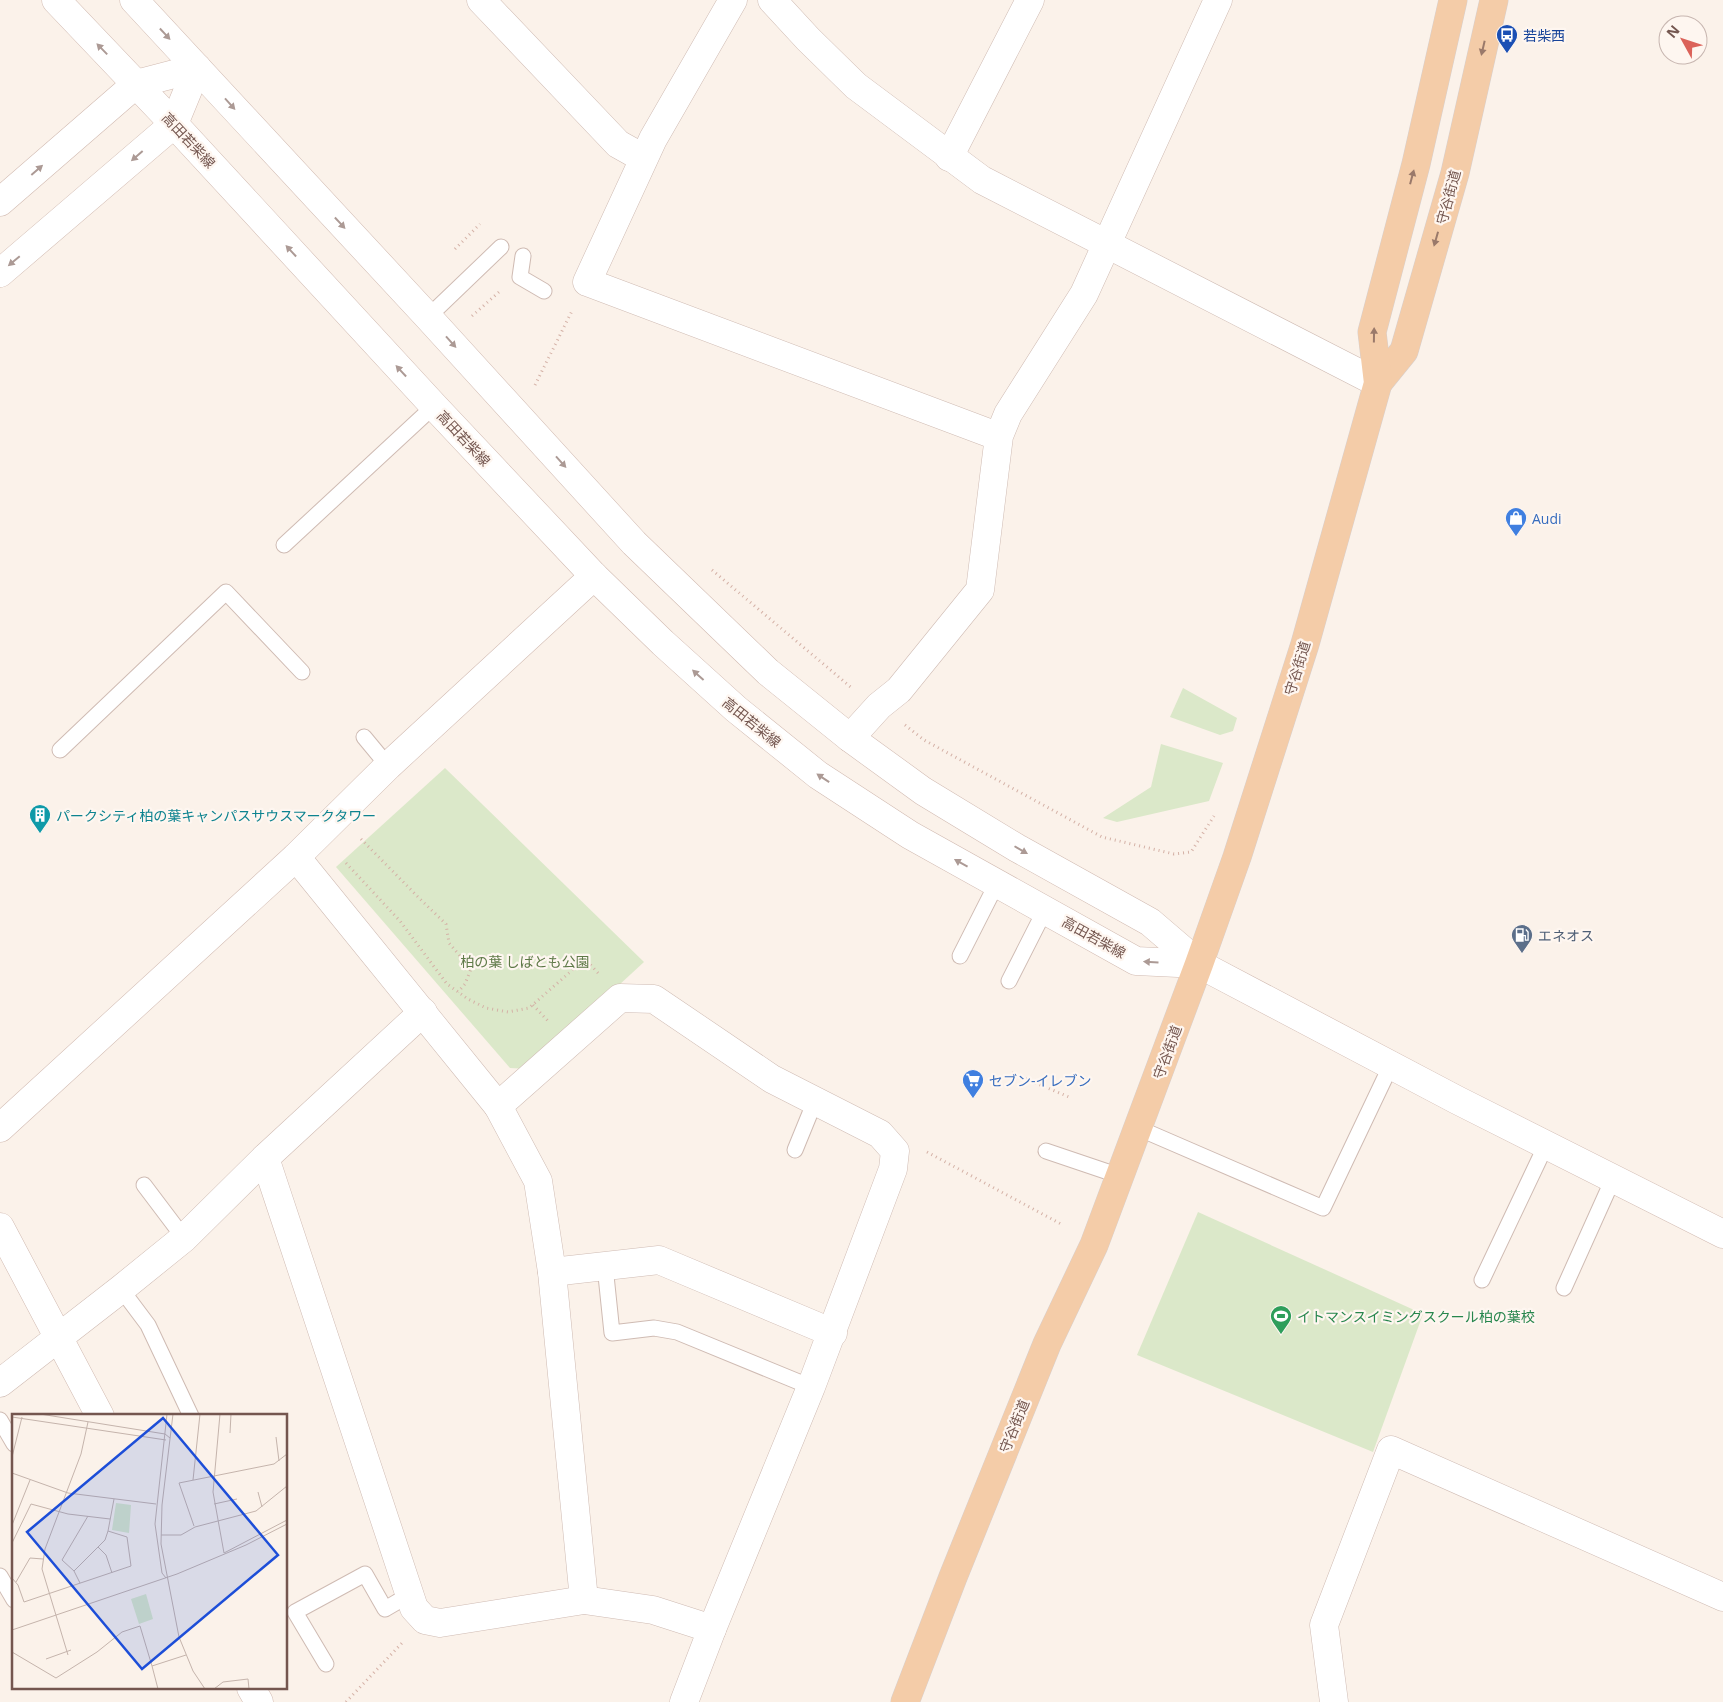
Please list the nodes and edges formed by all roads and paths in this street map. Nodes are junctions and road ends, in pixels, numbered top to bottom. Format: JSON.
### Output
{"nodes":[{"id":1,"x":56,"y":0,"type":"edge"},
{"id":2,"x":134,"y":0,"type":"edge"},
{"id":3,"x":482,"y":0,"type":"edge"},
{"id":4,"x":733,"y":0,"type":"edge"},
{"id":5,"x":772,"y":0,"type":"edge"},
{"id":6,"x":1030,"y":0,"type":"edge"},
{"id":7,"x":1218,"y":0,"type":"edge"},
{"id":8,"x":1453,"y":0,"type":"edge"},
{"id":9,"x":1494,"y":0,"type":"edge"},
{"id":10,"x":197,"y":68,"type":"junction"},
{"id":11,"x":136,"y":84,"type":"junction"},
{"id":12,"x":174,"y":124,"type":"junction"},
{"id":13,"x":949,"y":157,"type":"junction"},
{"id":14,"x":643,"y":158,"type":"junction"},
{"id":15,"x":0,"y":202,"type":"edge"},
{"id":16,"x":480,"y":224,"type":"dead end"},
{"id":17,"x":1107,"y":245,"type":"junction"},
{"id":18,"x":501,"y":247,"type":"dead end"},
{"id":19,"x":455,"y":249,"type":"dead end"},
{"id":20,"x":523,"y":256,"type":"dead end"},
{"id":21,"x":0,"y":273,"type":"edge"},
{"id":22,"x":520,"y":277,"type":"junction"},
{"id":23,"x":587,"y":282,"type":"junction"},
{"id":24,"x":544,"y":291,"type":"dead end"},
{"id":25,"x":452,"y":294,"type":"junction"},
{"id":26,"x":472,"y":316,"type":"junction"},
{"id":27,"x":428,"y":317,"type":"junction"},
{"id":28,"x":478,"y":323,"type":"dead end"},
{"id":29,"x":528,"y":378,"type":"dead end"},
{"id":30,"x":1378,"y":383,"type":"junction"},
{"id":31,"x":535,"y":385,"type":"junction"},
{"id":32,"x":541,"y":392,"type":"dead end"},
{"id":33,"x":434,"y":406,"type":"junction"},
{"id":34,"x":989,"y":433,"type":"dead end"},
{"id":35,"x":284,"y":545,"type":"dead end"},
{"id":36,"x":709,"y":568,"type":"dead end"},
{"id":37,"x":594,"y":576,"type":"junction"},
{"id":38,"x":302,"y":672,"type":"dead end"},
{"id":39,"x":879,"y":706,"type":"junction"},
{"id":40,"x":364,"y":737,"type":"dead end"},
{"id":41,"x":850,"y":738,"type":"junction"},
{"id":42,"x":60,"y":750,"type":"dead end"},
{"id":43,"x":388,"y":766,"type":"junction"},
{"id":44,"x":1218,"y":810,"type":"dead end"},
{"id":45,"x":355,"y":845,"type":"dead end"},
{"id":46,"x":296,"y":857,"type":"junction"},
{"id":47,"x":341,"y":858,"type":"dead end"},
{"id":48,"x":997,"y":883,"type":"junction"},
{"id":49,"x":1045,"y":910,"type":"junction"},
{"id":50,"x":960,"y":956,"type":"dead end"},
{"id":51,"x":1199,"y":964,"type":"junction"},
{"id":52,"x":1009,"y":981,"type":"dead end"},
{"id":53,"x":458,"y":992,"type":"junction"},
{"id":54,"x":620,"y":998,"type":"junction"},
{"id":55,"x":423,"y":1012,"type":"junction"},
{"id":56,"x":1391,"y":1065,"type":"junction"},
{"id":57,"x":1012,"y":1073,"type":"dead end"},
{"id":58,"x":1069,"y":1097,"type":"dead end"},
{"id":59,"x":815,"y":1101,"type":"junction"},
{"id":60,"x":498,"y":1106,"type":"junction"},
{"id":61,"x":0,"y":1128,"type":"edge"},
{"id":62,"x":1138,"y":1128,"type":"junction"},
{"id":63,"x":1546,"y":1145,"type":"junction"},
{"id":64,"x":795,"y":1150,"type":"dead end"},
{"id":65,"x":895,"y":1151,"type":"junction"},
{"id":66,"x":1046,"y":1151,"type":"dead end"},
{"id":67,"x":265,"y":1158,"type":"junction"},
{"id":68,"x":1120,"y":1176,"type":"junction"},
{"id":69,"x":1613,"y":1179,"type":"junction"},
{"id":70,"x":144,"y":1186,"type":"dead end"},
{"id":71,"x":1061,"y":1224,"type":"dead end"},
{"id":72,"x":0,"y":1227,"type":"edge"},
{"id":73,"x":1723,"y":1234,"type":"edge"},
{"id":74,"x":184,"y":1238,"type":"junction"},
{"id":75,"x":605,"y":1266,"type":"junction"},
{"id":76,"x":552,"y":1272,"type":"junction"},
{"id":77,"x":1482,"y":1280,"type":"dead end"},
{"id":78,"x":1564,"y":1288,"type":"dead end"},
{"id":79,"x":121,"y":1289,"type":"junction"},
{"id":80,"x":832,"y":1333,"type":"junction"},
{"id":81,"x":58,"y":1338,"type":"junction"},
{"id":82,"x":0,"y":1382,"type":"edge"},
{"id":83,"x":811,"y":1388,"type":"junction"},
{"id":84,"x":99,"y":1414,"type":"edge"},
{"id":85,"x":190,"y":1414,"type":"edge"},
{"id":86,"x":0,"y":1420,"type":"edge"},
{"id":87,"x":12,"y":1441,"type":"edge"},
{"id":88,"x":0,"y":1576,"type":"edge"},
{"id":89,"x":12,"y":1597,"type":"edge"},
{"id":90,"x":1723,"y":1597,"type":"edge"},
{"id":91,"x":584,"y":1600,"type":"junction"},
{"id":92,"x":418,"y":1609,"type":"junction"},
{"id":93,"x":712,"y":1630,"type":"junction"},
{"id":94,"x":326,"y":1664,"type":"dead end"},
{"id":95,"x":252,"y":1690,"type":"edge"},
{"id":96,"x":260,"y":1702,"type":"edge"},
{"id":97,"x":346,"y":1702,"type":"edge"},
{"id":98,"x":684,"y":1702,"type":"edge"},
{"id":99,"x":905,"y":1702,"type":"edge"},
{"id":100,"x":1334,"y":1702,"type":"edge"}],
"edges":[{"from":11,"to":1,"type":"street","name":"高田若柴線","one_way":true},
{"from":2,"to":10,"type":"street","one_way":true},
{"from":3,"to":14,"type":"street"},
{"from":4,"to":14,"type":"street"},
{"from":5,"to":13,"type":"street"},
{"from":6,"to":13,"type":"street"},
{"from":7,"to":17,"type":"street"},
{"from":30,"to":8,"type":"main road","name":"守谷街道","one_way":true},
{"from":9,"to":30,"type":"main road","name":"守谷街道","one_way":true},
{"from":10,"to":11,"type":"street"},
{"from":10,"to":12,"type":"street"},
{"from":10,"to":27,"type":"street","one_way":true},
{"from":11,"to":12,"type":"street","name":"高田若柴線"},
{"from":15,"to":11,"type":"street","one_way":true},
{"from":12,"to":21,"type":"street","one_way":true},
{"from":33,"to":12,"type":"street","name":"高田若柴線","one_way":true},
{"from":13,"to":17,"type":"street"},
{"from":14,"to":23,"type":"street"},
{"from":16,"to":19,"type":"path"},
{"from":17,"to":30,"type":"street"},
{"from":17,"to":39,"type":"street"},
{"from":18,"to":25,"type":"lane"},
{"from":20,"to":22,"type":"lane"},
{"from":22,"to":24,"type":"lane"},
{"from":22,"to":26,"type":"path"},
{"from":23,"to":31,"type":"path"},
{"from":23,"to":34,"type":"street"},
{"from":25,"to":26,"type":"path"},
{"from":25,"to":27,"type":"lane"},
{"from":26,"to":28,"type":"path"},
{"from":27,"to":41,"type":"street","one_way":true},
{"from":29,"to":31,"type":"path"},
{"from":30,"to":51,"type":"main road","name":"守谷街道"},
{"from":31,"to":32,"type":"path"},
{"from":33,"to":35,"type":"lane"},
{"from":33,"to":37,"type":"street","name":"高田若柴線"},
{"from":36,"to":39,"type":"path"},
{"from":37,"to":43,"type":"street"},
{"from":48,"to":37,"type":"street","name":"高田若柴線","one_way":true},
{"from":38,"to":42,"type":"lane"},
{"from":39,"to":41,"type":"street"},
{"from":39,"to":44,"type":"path"},
{"from":40,"to":43,"type":"lane"},
{"from":41,"to":51,"type":"street","one_way":true},
{"from":43,"to":46,"type":"street"},
{"from":45,"to":53,"type":"path"},
{"from":46,"to":55,"type":"street"},
{"from":46,"to":61,"type":"street"},
{"from":47,"to":53,"type":"path"},
{"from":48,"to":49,"type":"street","name":"高田若柴線"},
{"from":48,"to":50,"type":"lane"},
{"from":51,"to":49,"type":"street","name":"高田若柴線","one_way":true},
{"from":49,"to":52,"type":"lane"},
{"from":51,"to":56,"type":"street"},
{"from":51,"to":62,"type":"main road","name":"守谷街道"},
{"from":53,"to":54,"type":"path"},
{"from":54,"to":59,"type":"street"},
{"from":54,"to":60,"type":"street"},
{"from":55,"to":60,"type":"street"},
{"from":55,"to":67,"type":"street"},
{"from":56,"to":62,"type":"lane"},
{"from":56,"to":63,"type":"street"},
{"from":57,"to":58,"type":"path"},
{"from":59,"to":64,"type":"lane"},
{"from":59,"to":65,"type":"street"},
{"from":60,"to":76,"type":"street"},
{"from":62,"to":68,"type":"main road","name":"守谷街道"},
{"from":63,"to":69,"type":"street"},
{"from":63,"to":77,"type":"lane"},
{"from":65,"to":71,"type":"path"},
{"from":65,"to":80,"type":"street"},
{"from":66,"to":68,"type":"lane"},
{"from":67,"to":74,"type":"street"},
{"from":67,"to":92,"type":"street"},
{"from":68,"to":99,"type":"main road","name":"守谷街道"},
{"from":69,"to":73,"type":"street"},
{"from":69,"to":78,"type":"lane"},
{"from":70,"to":74,"type":"lane"},
{"from":72,"to":81,"type":"street"},
{"from":74,"to":79,"type":"street"},
{"from":75,"to":76,"type":"street"},
{"from":75,"to":80,"type":"street"},
{"from":75,"to":83,"type":"lane"},
{"from":76,"to":91,"type":"street"},
{"from":79,"to":81,"type":"street"},
{"from":79,"to":85,"type":"lane"},
{"from":80,"to":83,"type":"street"},
{"from":81,"to":82,"type":"street"},
{"from":81,"to":84,"type":"street"},
{"from":83,"to":93,"type":"street"},
{"from":86,"to":87,"type":"lane"},
{"from":88,"to":89,"type":"lane"},
{"from":90,"to":100,"type":"street"},
{"from":91,"to":92,"type":"street"},
{"from":91,"to":93,"type":"street"},
{"from":92,"to":94,"type":"lane"},
{"from":92,"to":97,"type":"path"},
{"from":93,"to":98,"type":"street"},
{"from":95,"to":96,"type":"street"}]}
